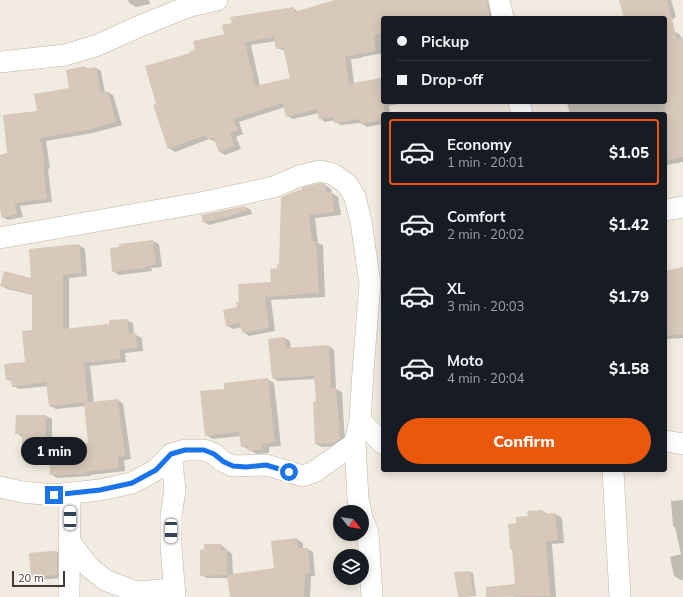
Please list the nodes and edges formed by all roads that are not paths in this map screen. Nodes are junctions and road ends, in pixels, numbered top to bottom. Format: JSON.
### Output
{"nodes":[{"id":1,"x":217,"y":0,"type":"edge"},
{"id":2,"x":499,"y":0,"type":"edge"},
{"id":3,"x":503,"y":16,"type":"edge"},
{"id":4,"x":0,"y":62,"type":"edge"},
{"id":5,"x":683,"y":207,"type":"edge"},
{"id":6,"x":667,"y":210,"type":"edge"},
{"id":7,"x":0,"y":238,"type":"edge"},
{"id":8,"x":376,"y":282,"type":"edge"},
{"id":9,"x":360,"y":420,"type":"junction"},
{"id":10,"x":667,"y":441,"type":"edge"},
{"id":11,"x":355,"y":442,"type":"junction"},
{"id":12,"x":381,"y":442,"type":"edge"},
{"id":13,"x":683,"y":444,"type":"edge"},
{"id":14,"x":171,"y":454,"type":"junction"},
{"id":15,"x":612,"y":472,"type":"edge"},
{"id":16,"x":0,"y":487,"type":"edge"},
{"id":17,"x":70,"y":493,"type":"junction"},
{"id":18,"x":359,"y":505,"type":"edge"},
{"id":19,"x":368,"y":541,"type":"edge"},
{"id":20,"x":70,"y":542,"type":"junction"},
{"id":21,"x":175,"y":593,"type":"edge"},
{"id":22,"x":69,"y":597,"type":"edge"},
{"id":23,"x":372,"y":597,"type":"edge"},
{"id":24,"x":620,"y":597,"type":"edge"}],
"edges":[{"from":1,"to":4,"type":"street"},
{"from":2,"to":3,"type":"street"},
{"from":5,"to":6,"type":"street"},
{"from":7,"to":8,"type":"street"},
{"from":8,"to":9,"type":"street"},
{"from":9,"to":11,"type":"street"},
{"from":9,"to":12,"type":"street"},
{"from":10,"to":13,"type":"street"},
{"from":11,"to":14,"type":"street"},
{"from":11,"to":18,"type":"street"},
{"from":14,"to":17,"type":"street"},
{"from":14,"to":21,"type":"street"},
{"from":15,"to":24,"type":"street"},
{"from":16,"to":17,"type":"street"},
{"from":17,"to":20,"type":"street"},
{"from":19,"to":23,"type":"street"},
{"from":20,"to":21,"type":"street"},
{"from":20,"to":22,"type":"street"}]}
